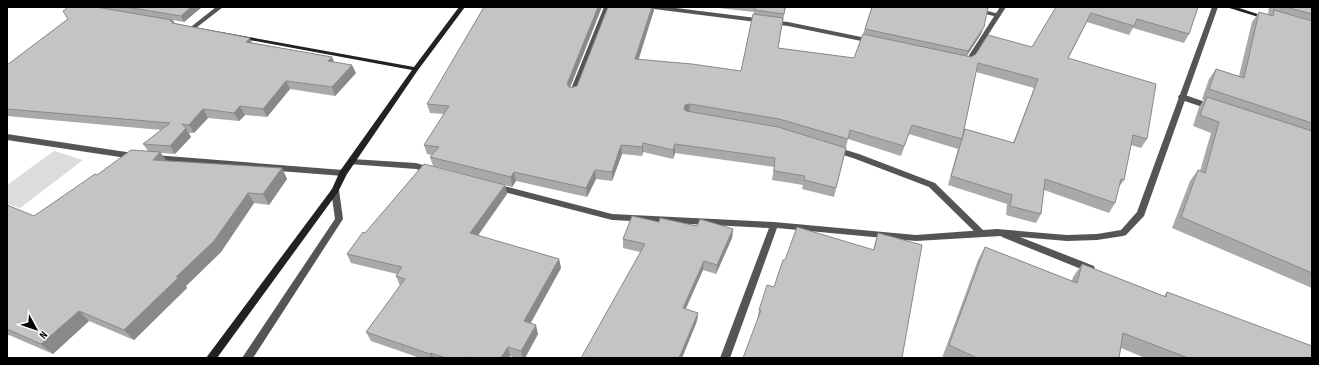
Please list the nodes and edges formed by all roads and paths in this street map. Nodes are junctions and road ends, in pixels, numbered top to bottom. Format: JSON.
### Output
{"nodes":[{"id":1,"x":220,"y":7,"type":"edge"},
{"id":2,"x":462,"y":7,"type":"edge"},
{"id":3,"x":607,"y":7,"type":"edge"},
{"id":4,"x":654,"y":7,"type":"edge"},
{"id":5,"x":962,"y":7,"type":"edge"},
{"id":6,"x":1003,"y":7,"type":"edge"},
{"id":7,"x":1215,"y":7,"type":"edge"},
{"id":8,"x":1229,"y":7,"type":"edge"},
{"id":9,"x":998,"y":15,"type":"junction"},
{"id":10,"x":1274,"y":20,"type":"edge"},
{"id":11,"x":164,"y":22,"type":"edge"},
{"id":12,"x":194,"y":27,"type":"junction"},
{"id":13,"x":878,"y":43,"type":"edge"},
{"id":14,"x":960,"y":60,"type":"edge"},
{"id":15,"x":416,"y":69,"type":"junction"},
{"id":16,"x":573,"y":94,"type":"edge"},
{"id":17,"x":1182,"y":97,"type":"junction"},
{"id":18,"x":1218,"y":109,"type":"edge"},
{"id":19,"x":7,"y":137,"type":"edge"},
{"id":20,"x":827,"y":148,"type":"edge"},
{"id":21,"x":352,"y":162,"type":"junction"},
{"id":22,"x":438,"y":172,"type":"edge"},
{"id":23,"x":343,"y":174,"type":"junction"},
{"id":24,"x":491,"y":186,"type":"edge"},
{"id":25,"x":335,"y":190,"type":"junction"},
{"id":26,"x":774,"y":226,"type":"junction"},
{"id":27,"x":997,"y":232,"type":"junction"},
{"id":28,"x":981,"y":233,"type":"junction"},
{"id":29,"x":1101,"y":272,"type":"edge"},
{"id":30,"x":211,"y":358,"type":"edge"},
{"id":31,"x":247,"y":358,"type":"edge"},
{"id":32,"x":726,"y":358,"type":"edge"}],
"edges":[{"from":1,"to":12,"type":"street"},
{"from":2,"to":15,"type":"street"},
{"from":3,"to":16,"type":"street"},
{"from":4,"to":13,"type":"street"},
{"from":5,"to":9,"type":"street"},
{"from":6,"to":9,"type":"street"},
{"from":7,"to":17,"type":"street"},
{"from":8,"to":10,"type":"street"},
{"from":9,"to":14,"type":"street"},
{"from":11,"to":12,"type":"street"},
{"from":12,"to":15,"type":"street"},
{"from":15,"to":21,"type":"street"},
{"from":17,"to":18,"type":"street"},
{"from":17,"to":27,"type":"street"},
{"from":19,"to":23,"type":"street"},
{"from":20,"to":28,"type":"street"},
{"from":21,"to":22,"type":"street"},
{"from":21,"to":23,"type":"street"},
{"from":23,"to":25,"type":"street"},
{"from":24,"to":26,"type":"street"},
{"from":25,"to":30,"type":"street"},
{"from":25,"to":31,"type":"street"},
{"from":26,"to":28,"type":"street"},
{"from":26,"to":32,"type":"street"},
{"from":27,"to":28,"type":"street"},
{"from":27,"to":29,"type":"street"}]}
